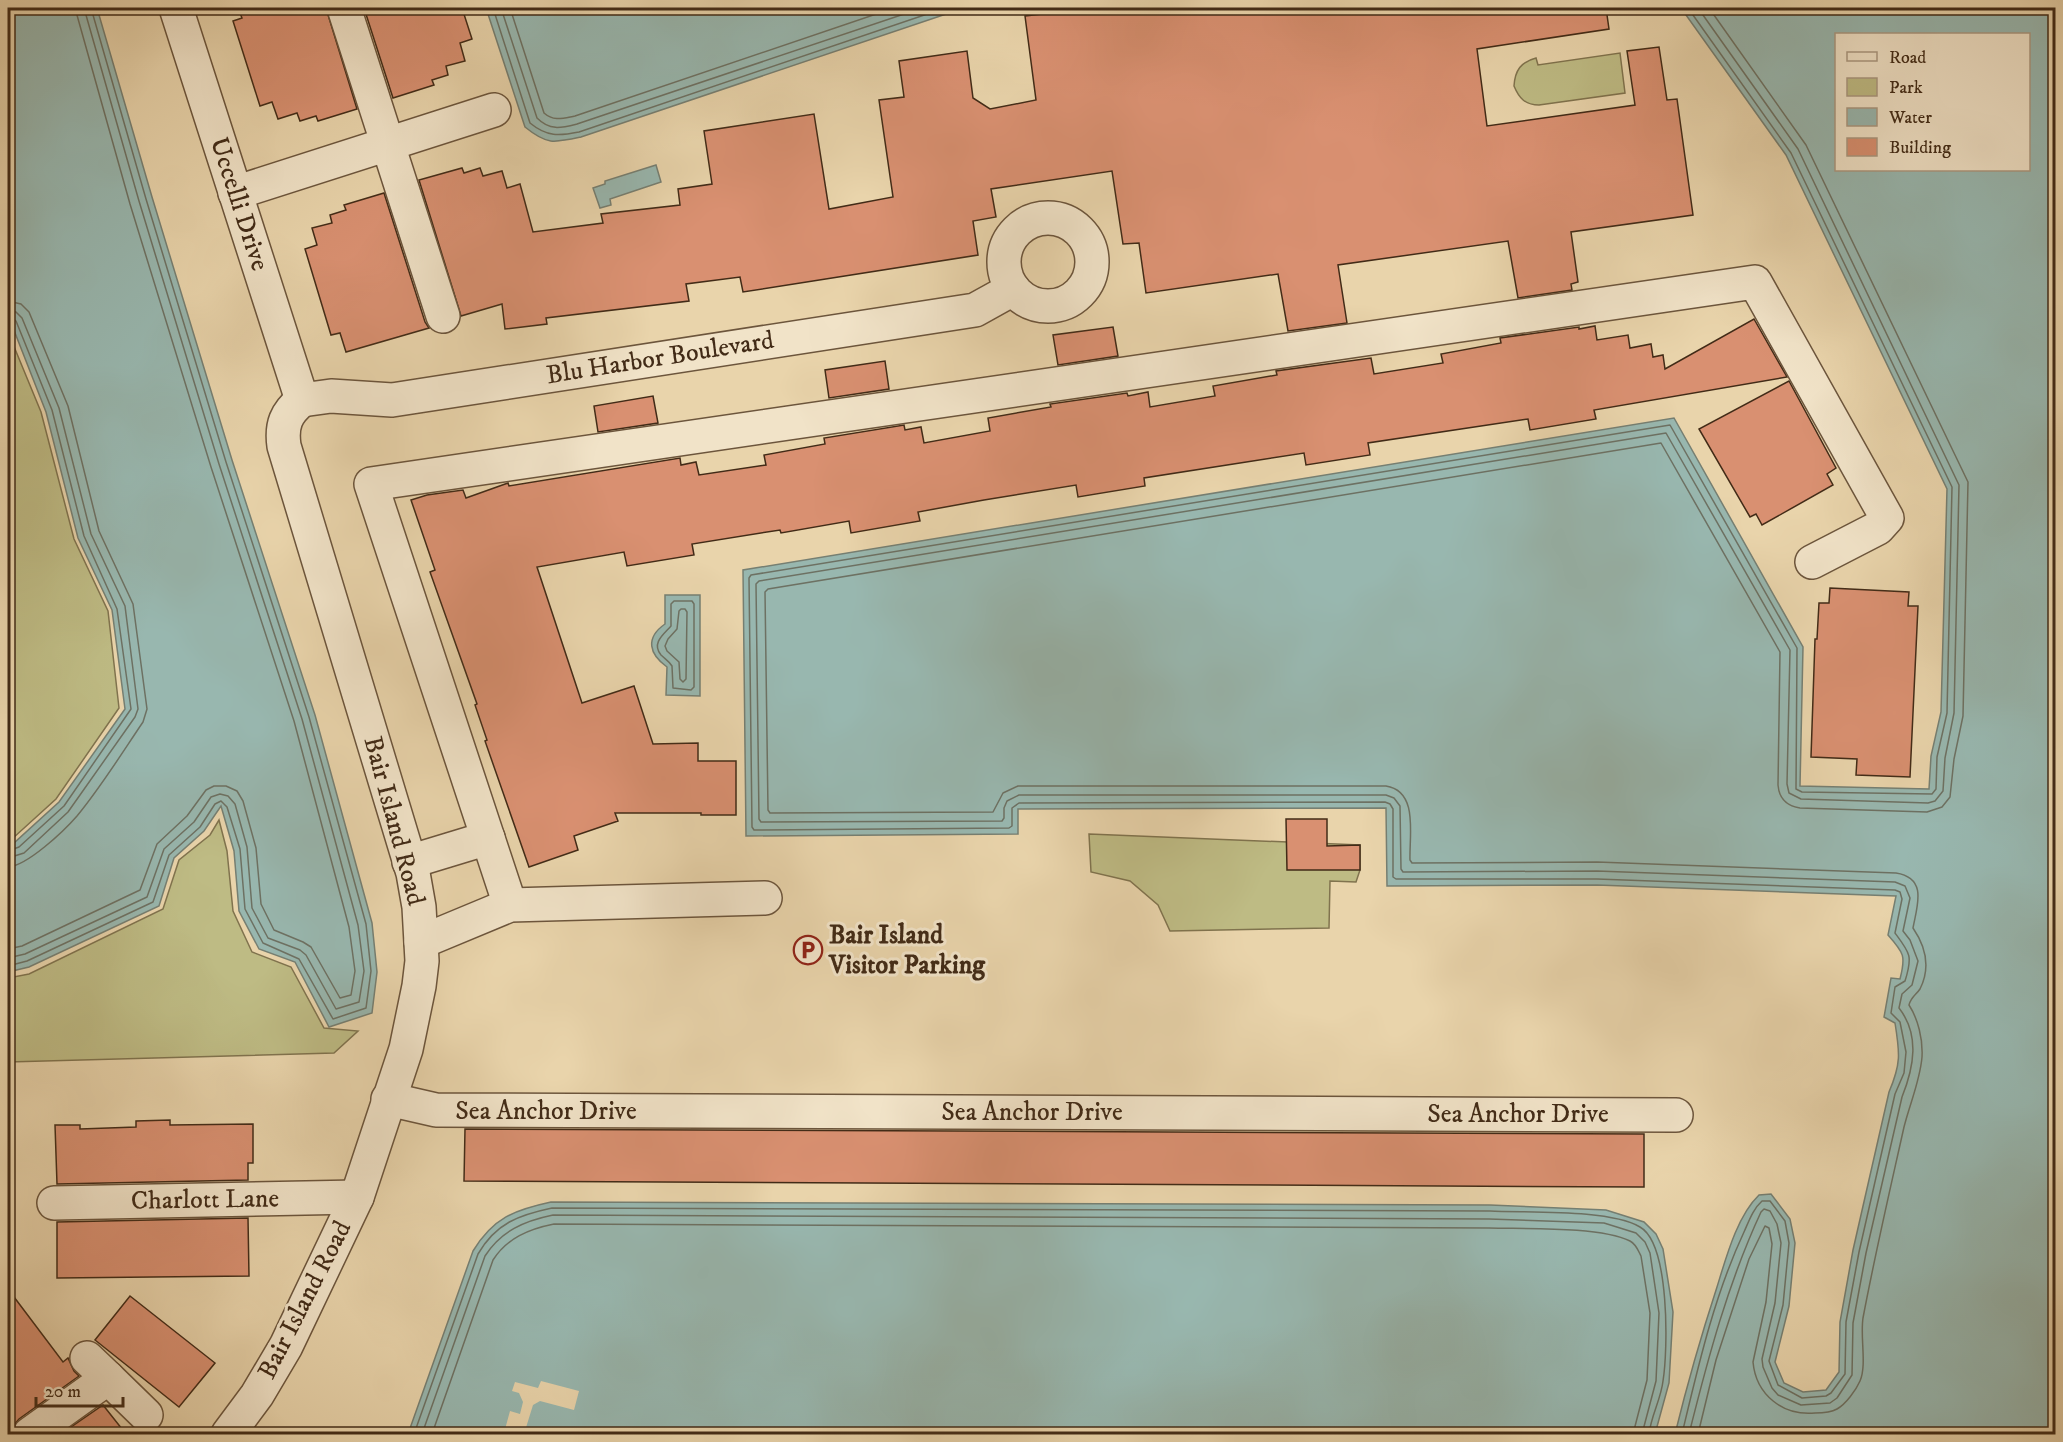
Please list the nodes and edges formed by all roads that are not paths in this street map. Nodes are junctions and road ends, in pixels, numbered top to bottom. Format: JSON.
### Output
{"nodes":[{"id":1,"x":176,"y":8,"type":"edge"},
{"id":2,"x":344,"y":8,"type":"edge"},
{"id":3,"x":494,"y":110,"type":"dead end"},
{"id":4,"x":388,"y":144,"type":"junction"},
{"id":5,"x":235,"y":193,"type":"junction"},
{"id":6,"x":1013,"y":289,"type":"dead end"},
{"id":7,"x":443,"y":316,"type":"dead end"},
{"id":8,"x":302,"y":400,"type":"junction"},
{"id":9,"x":1812,"y":562,"type":"dead end"},
{"id":10,"x":488,"y":838,"type":"junction"},
{"id":11,"x":409,"y":862,"type":"junction"},
{"id":12,"x":765,"y":898,"type":"dead end"},
{"id":13,"x":510,"y":905,"type":"junction"},
{"id":14,"x":421,"y":942,"type":"junction"},
{"id":15,"x":388,"y":1099,"type":"junction"},
{"id":16,"x":1676,"y":1115,"type":"dead end"},
{"id":17,"x":357,"y":1197,"type":"junction"},
{"id":18,"x":54,"y":1203,"type":"dead end"},
{"id":19,"x":146,"y":1415,"type":"dead end"},
{"id":20,"x":30,"y":1434,"type":"edge"},
{"id":21,"x":228,"y":1434,"type":"edge"}],
"edges":[{"from":1,"to":5,"type":"street","name":"Uccelli Drive"},
{"from":2,"to":4,"type":"street"},
{"from":3,"to":4,"type":"street"},
{"from":4,"to":5,"type":"street"},
{"from":4,"to":7,"type":"street"},
{"from":5,"to":8,"type":"street","name":"Uccelli Drive"},
{"from":6,"to":8,"type":"street","name":"Blu Harbor Boulevard"},
{"from":8,"to":11,"type":"street","name":"Bair Island Road"},
{"from":9,"to":10,"type":"street"},
{"from":10,"to":11,"type":"street"},
{"from":10,"to":13,"type":"street"},
{"from":11,"to":14,"type":"street","name":"Bair Island Road"},
{"from":12,"to":13,"type":"street"},
{"from":13,"to":14,"type":"street"},
{"from":14,"to":15,"type":"street","name":"Bair Island Road"},
{"from":15,"to":16,"type":"street","name":"Sea Anchor Drive"},
{"from":15,"to":17,"type":"street","name":"Bair Island Road"},
{"from":17,"to":18,"type":"street","name":"Charlott Lane"},
{"from":17,"to":21,"type":"street","name":"Bair Island Road"},
{"from":19,"to":20,"type":"street"}]}
